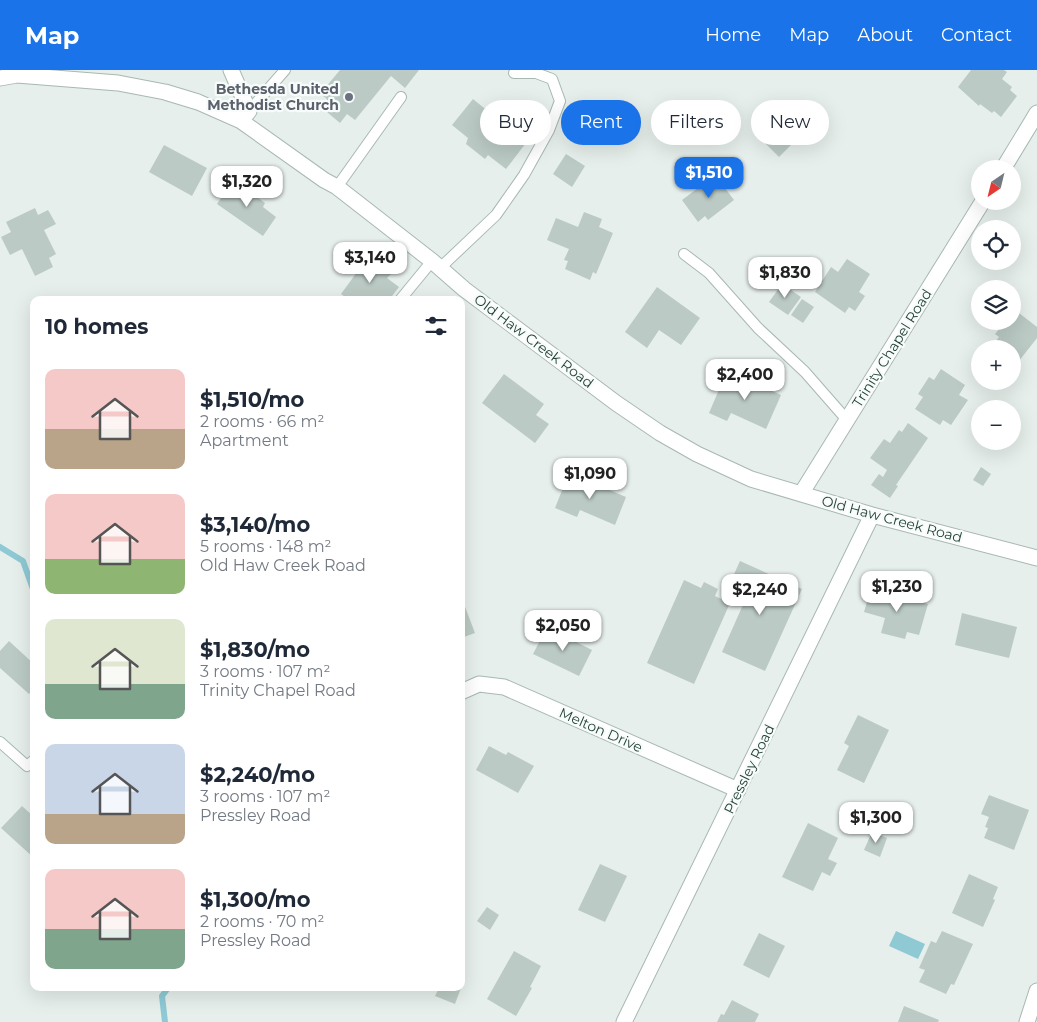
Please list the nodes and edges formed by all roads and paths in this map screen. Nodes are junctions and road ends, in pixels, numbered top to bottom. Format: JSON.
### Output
{"nodes":[{"id":1,"x":231,"y":70,"type":"edge"},
{"id":2,"x":285,"y":70,"type":"edge"},
{"id":3,"x":514,"y":73,"type":"dead end"},
{"id":4,"x":0,"y":78,"type":"edge"},
{"id":5,"x":401,"y":98,"type":"dead end"},
{"id":6,"x":1037,"y":113,"type":"edge"},
{"id":7,"x":245,"y":116,"type":"junction"},
{"id":8,"x":1008,"y":160,"type":"edge"},
{"id":9,"x":337,"y":187,"type":"junction"},
{"id":10,"x":976,"y":210,"type":"edge"},
{"id":11,"x":684,"y":254,"type":"dead end"},
{"id":12,"x":436,"y":264,"type":"junction"},
{"id":13,"x":404,"y":296,"type":"edge"},
{"id":14,"x":847,"y":420,"type":"junction"},
{"id":15,"x":801,"y":494,"type":"junction"},
{"id":16,"x":872,"y":515,"type":"junction"},
{"id":17,"x":1037,"y":558,"type":"edge"},
{"id":18,"x":465,"y":690,"type":"edge"},
{"id":19,"x":0,"y":742,"type":"edge"},
{"id":20,"x":30,"y":763,"type":"edge"},
{"id":21,"x":738,"y":790,"type":"junction"},
{"id":22,"x":1037,"y":992,"type":"edge"},
{"id":23,"x":624,"y":1022,"type":"edge"},
{"id":24,"x":1027,"y":1022,"type":"edge"}],
"edges":[{"from":1,"to":7,"type":"street"},
{"from":2,"to":7,"type":"lane"},
{"from":3,"to":12,"type":"lane"},
{"from":4,"to":7,"type":"street","name":"Old Haw Creek Road"},
{"from":5,"to":9,"type":"lane"},
{"from":6,"to":8,"type":"street"},
{"from":7,"to":9,"type":"street","name":"Old Haw Creek Road"},
{"from":9,"to":12,"type":"street","name":"Old Haw Creek Road"},
{"from":10,"to":14,"type":"street","name":"Trinity Chapel Road"},
{"from":11,"to":14,"type":"lane"},
{"from":12,"to":13,"type":"lane"},
{"from":12,"to":15,"type":"street","name":"Old Haw Creek Road"},
{"from":14,"to":15,"type":"street","name":"Trinity Chapel Road"},
{"from":15,"to":16,"type":"street","name":"Old Haw Creek Road"},
{"from":16,"to":17,"type":"street","name":"Old Haw Creek Road"},
{"from":16,"to":21,"type":"street","name":"Pressley Road"},
{"from":18,"to":21,"type":"street","name":"Melton Drive"},
{"from":19,"to":20,"type":"lane"},
{"from":21,"to":23,"type":"street","name":"Pressley Road"},
{"from":22,"to":24,"type":"street"}]}
